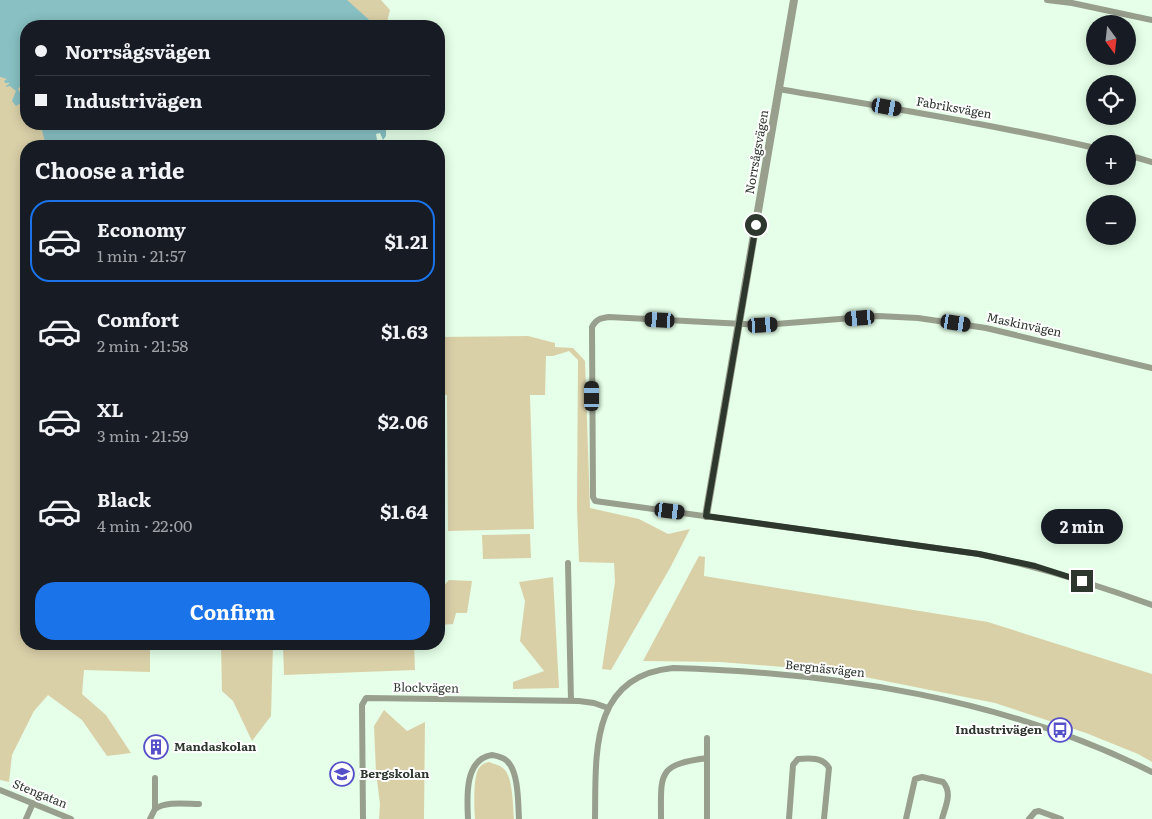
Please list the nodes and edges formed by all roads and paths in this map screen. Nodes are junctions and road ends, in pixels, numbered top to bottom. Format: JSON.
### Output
{"nodes":[{"id":1,"x":794,"y":0,"type":"edge"},
{"id":2,"x":1047,"y":0,"type":"edge"},
{"id":3,"x":1152,"y":20,"type":"edge"},
{"id":4,"x":779,"y":89,"type":"junction"},
{"id":5,"x":1086,"y":146,"type":"edge"},
{"id":6,"x":1136,"y":157,"type":"edge"},
{"id":7,"x":1152,"y":162,"type":"edge"},
{"id":8,"x":739,"y":324,"type":"junction"},
{"id":9,"x":1152,"y":368,"type":"edge"},
{"id":10,"x":706,"y":516,"type":"junction"},
{"id":11,"x":568,"y":563,"type":"dead end"},
{"id":12,"x":1152,"y":605,"type":"edge"},
{"id":13,"x":571,"y":701,"type":"junction"},
{"id":14,"x":608,"y":708,"type":"junction"},
{"id":15,"x":707,"y":738,"type":"dead end"},
{"id":16,"x":707,"y":758,"type":"junction"},
{"id":17,"x":1152,"y":772,"type":"edge"},
{"id":18,"x":155,"y":778,"type":"dead end"},
{"id":19,"x":0,"y":790,"type":"edge"},
{"id":20,"x":33,"y":803,"type":"junction"},
{"id":21,"x":199,"y":804,"type":"dead end"},
{"id":22,"x":155,"y":809,"type":"junction"},
{"id":23,"x":26,"y":819,"type":"edge"},
{"id":24,"x":71,"y":819,"type":"edge"},
{"id":25,"x":150,"y":819,"type":"edge"},
{"id":26,"x":363,"y":819,"type":"edge"},
{"id":27,"x":468,"y":819,"type":"edge"},
{"id":28,"x":519,"y":819,"type":"edge"},
{"id":29,"x":595,"y":819,"type":"edge"},
{"id":30,"x":661,"y":819,"type":"edge"},
{"id":31,"x":707,"y":819,"type":"edge"},
{"id":32,"x":789,"y":819,"type":"edge"},
{"id":33,"x":824,"y":819,"type":"edge"},
{"id":34,"x":906,"y":819,"type":"edge"},
{"id":35,"x":942,"y":819,"type":"edge"},
{"id":36,"x":1029,"y":819,"type":"edge"},
{"id":37,"x":1061,"y":819,"type":"edge"}],
"edges":[{"from":1,"to":4,"type":"street","name":"Norrsågsvägen"},
{"from":2,"to":3,"type":"street"},
{"from":4,"to":5,"type":"street","name":"Fabriksvägen"},
{"from":4,"to":8,"type":"street","name":"Norrsågsvägen"},
{"from":6,"to":7,"type":"street"},
{"from":8,"to":9,"type":"street","name":"Maskinvägen"},
{"from":8,"to":10,"type":"street","name":"Norrsågsvägen"},
{"from":8,"to":10,"type":"street","name":"Maskinvägen"},
{"from":10,"to":12,"type":"street"},
{"from":11,"to":13,"type":"street"},
{"from":13,"to":14,"type":"street","name":"Blockvägen"},
{"from":13,"to":26,"type":"street","name":"Blockvägen"},
{"from":14,"to":17,"type":"street","name":"Bergnäsvägen"},
{"from":14,"to":29,"type":"street","name":"Bergnäsvägen"},
{"from":15,"to":16,"type":"street"},
{"from":16,"to":30,"type":"street"},
{"from":16,"to":31,"type":"street"},
{"from":18,"to":22,"type":"street"},
{"from":19,"to":20,"type":"street","name":"Stengatan"},
{"from":20,"to":23,"type":"street"},
{"from":20,"to":24,"type":"street","name":"Stengatan"},
{"from":21,"to":22,"type":"street"},
{"from":22,"to":25,"type":"street"},
{"from":27,"to":28,"type":"street"},
{"from":32,"to":33,"type":"street"},
{"from":34,"to":35,"type":"street"},
{"from":36,"to":37,"type":"street"}]}
